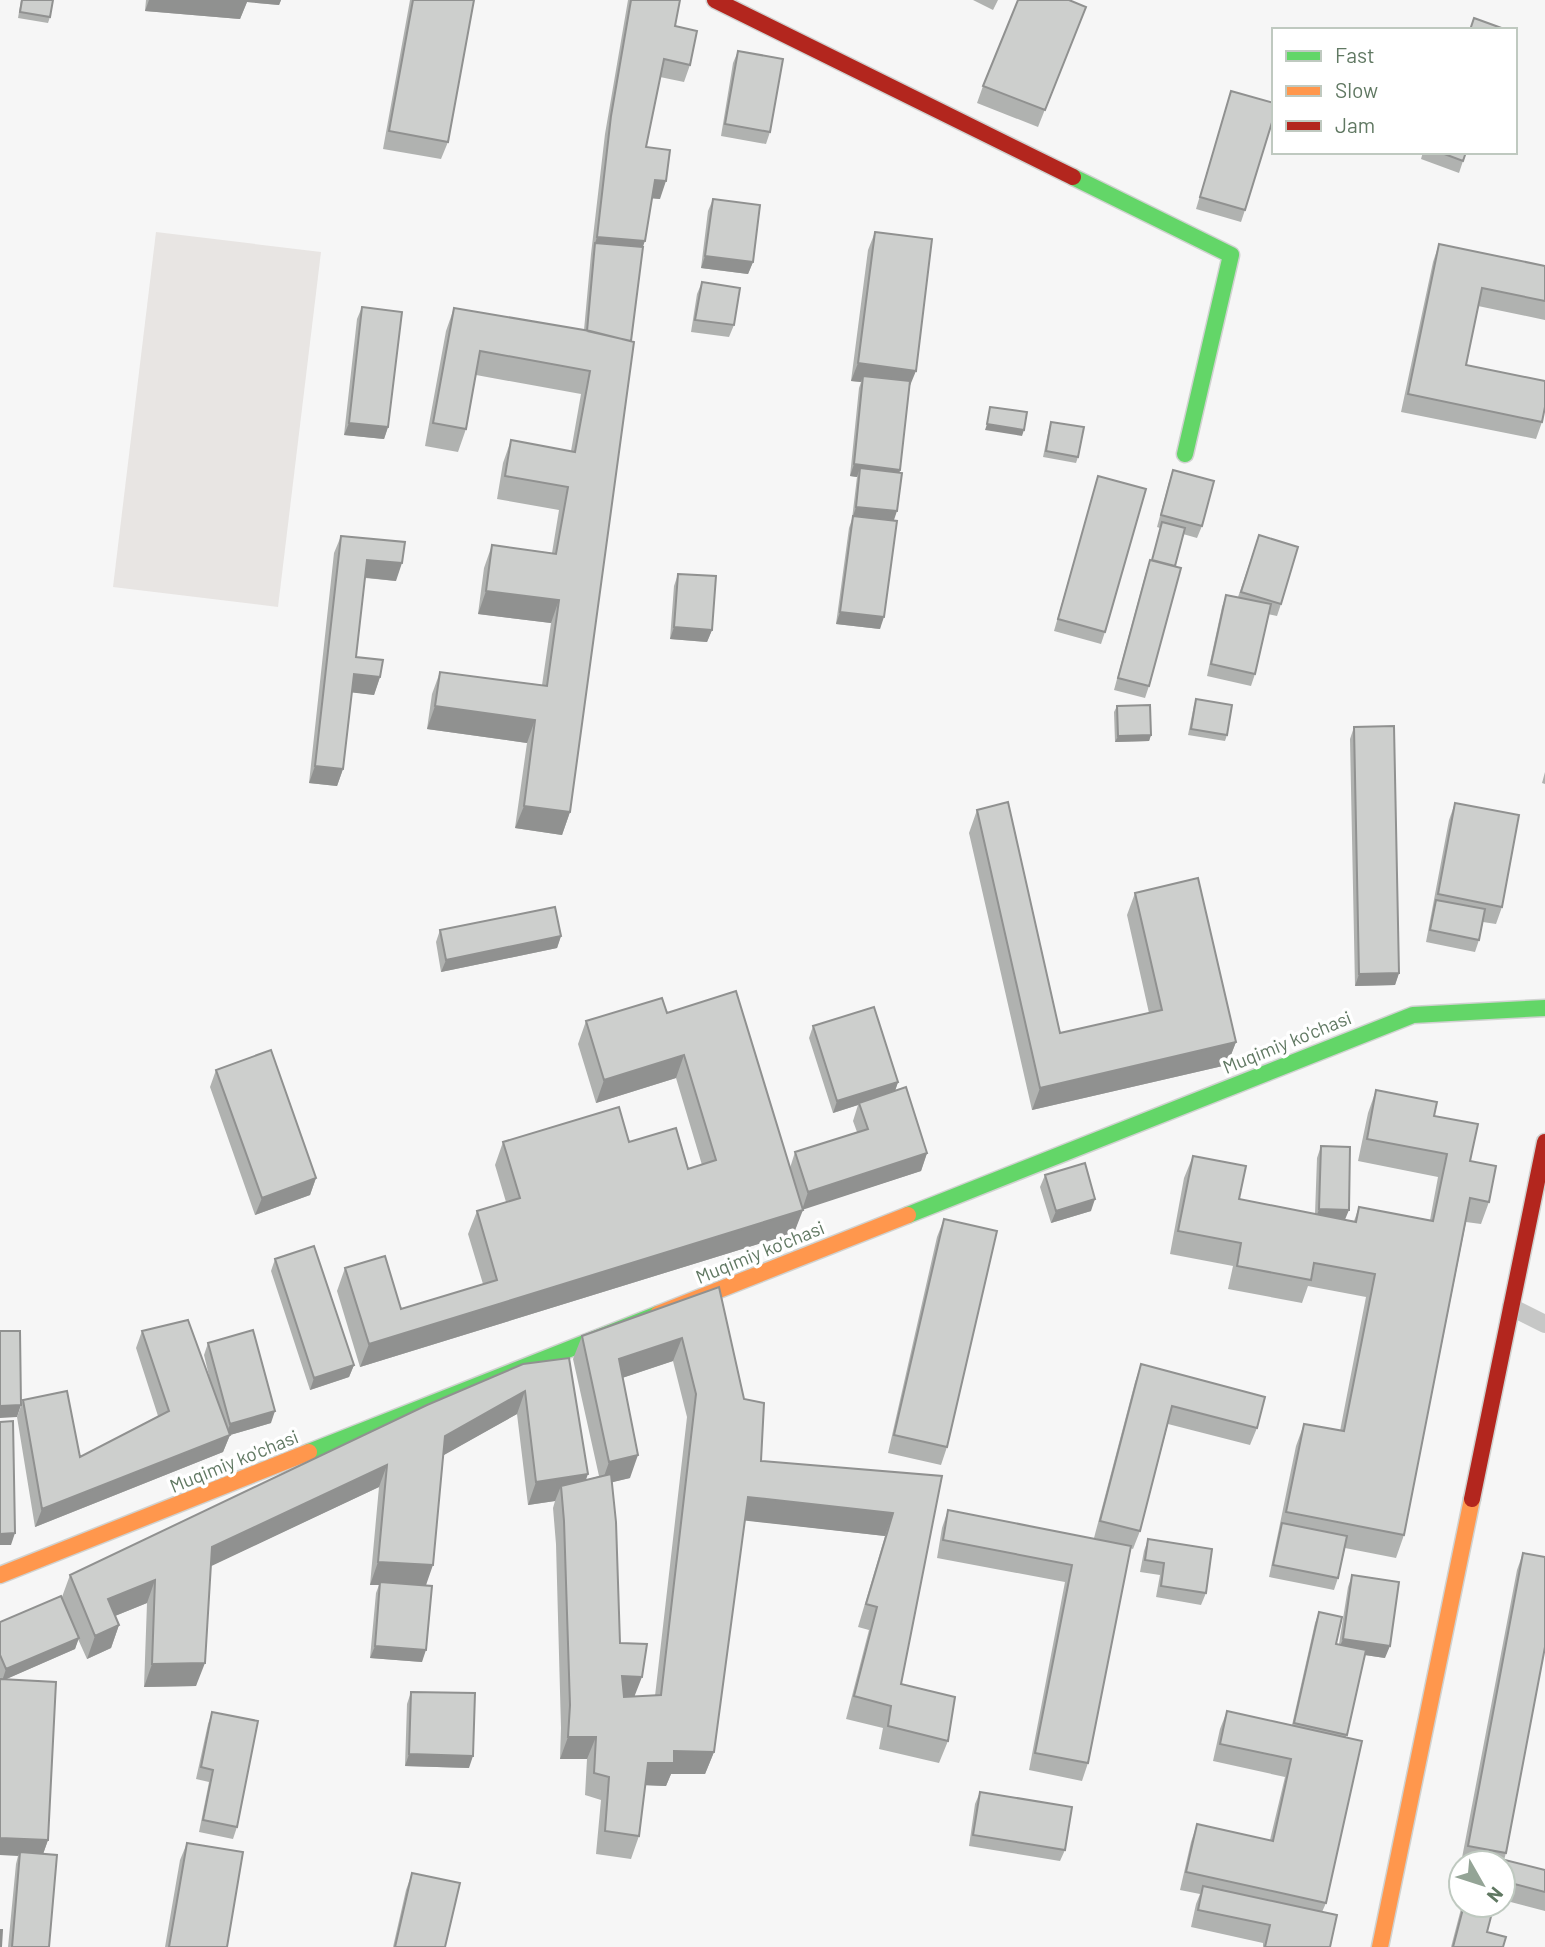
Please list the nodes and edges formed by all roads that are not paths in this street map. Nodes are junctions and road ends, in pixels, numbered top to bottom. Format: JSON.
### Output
{"nodes":[{"id":1,"x":715,"y":0,"type":"edge"},
{"id":2,"x":1185,"y":454,"type":"dead end"},
{"id":3,"x":1545,"y":1009,"type":"edge"},
{"id":4,"x":1545,"y":1142,"type":"edge"},
{"id":5,"x":1511,"y":1307,"type":"junction"},
{"id":6,"x":1545,"y":1324,"type":"edge"},
{"id":7,"x":0,"y":1574,"type":"edge"},
{"id":8,"x":1380,"y":1947,"type":"edge"}],
"edges":[{"from":1,"to":2,"type":"street"},
{"from":3,"to":7,"type":"street","name":"Muqimiy ko'chasi"},
{"from":4,"to":5,"type":"street"},
{"from":5,"to":6,"type":"lane"},
{"from":5,"to":8,"type":"street"}]}
